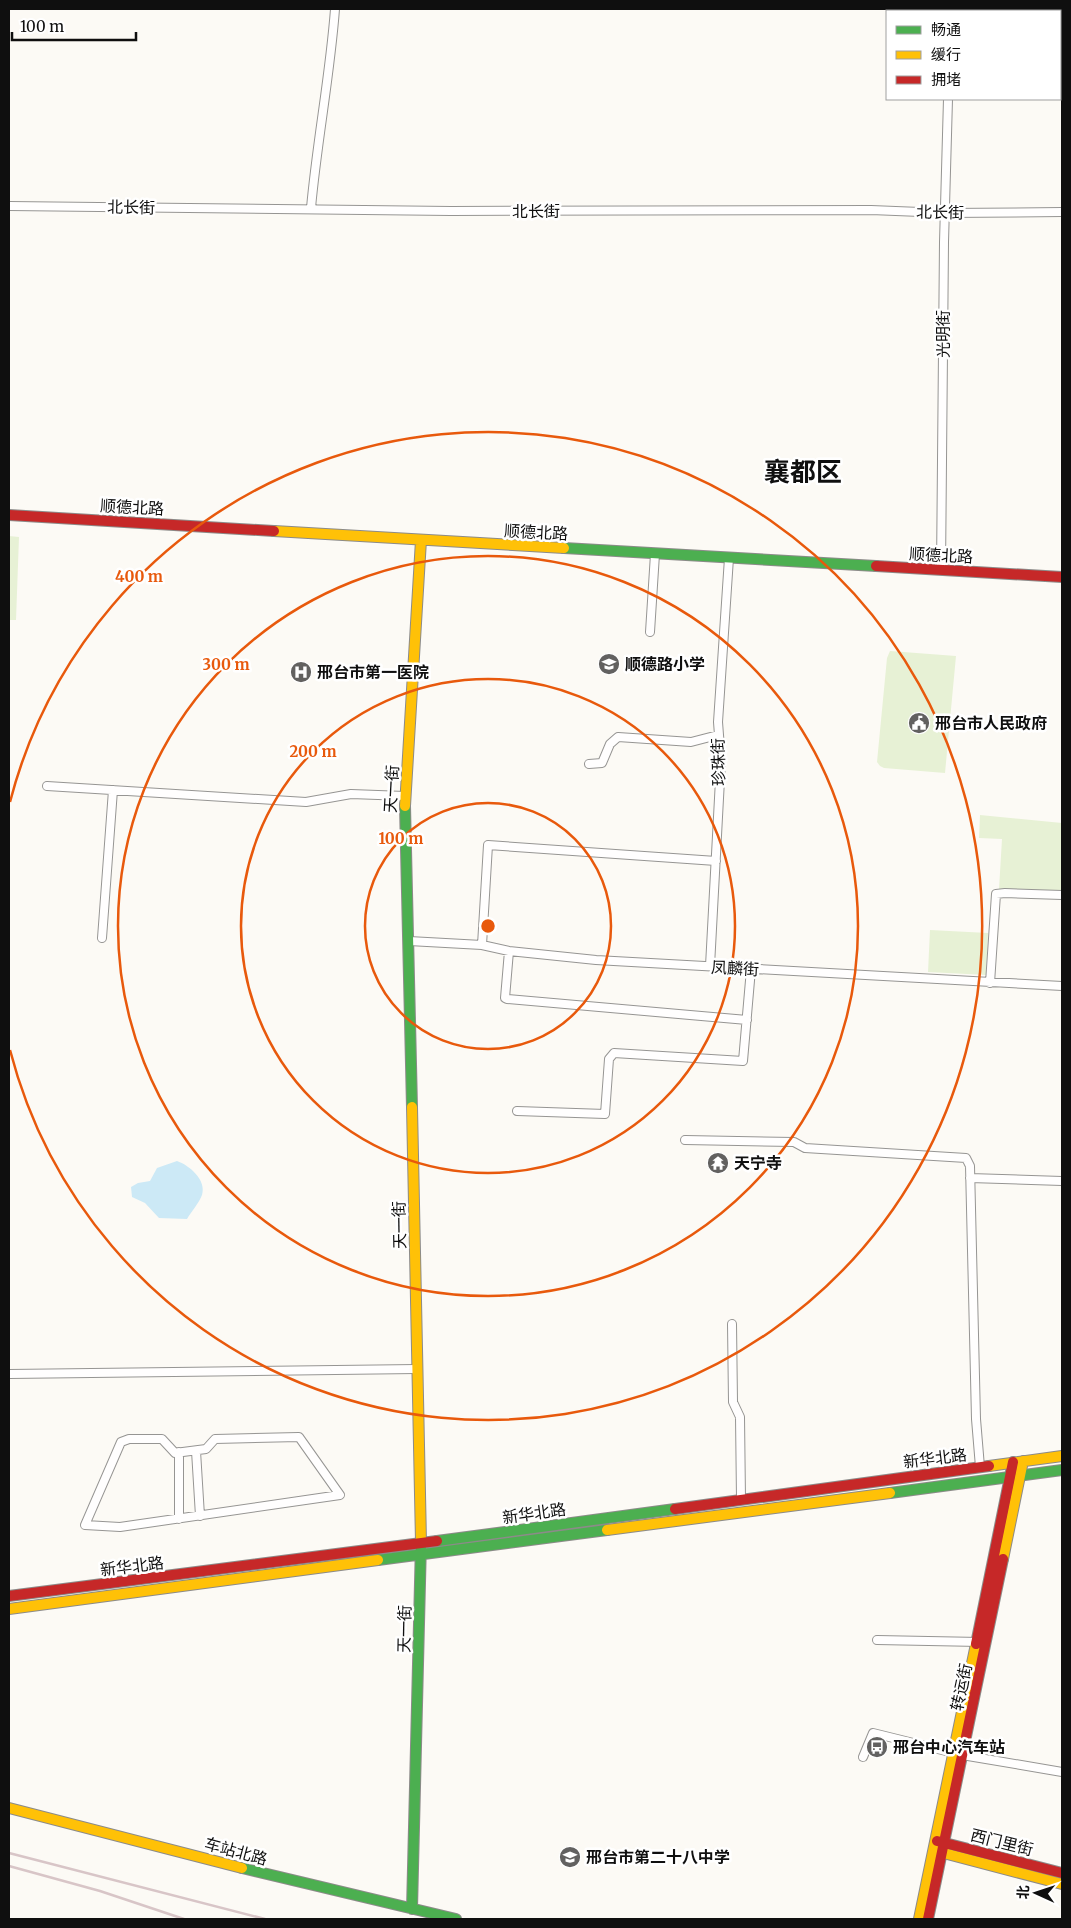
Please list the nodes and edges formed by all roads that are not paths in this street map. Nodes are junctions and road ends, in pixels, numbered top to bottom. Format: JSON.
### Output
{"nodes":[{"id":1,"x":334,"y":9,"type":"edge"},
{"id":2,"x":948,"y":100,"type":"edge"},
{"id":3,"x":9,"y":206,"type":"edge"},
{"id":4,"x":311,"y":208,"type":"junction"},
{"id":5,"x":1062,"y":212,"type":"edge"},
{"id":6,"x":945,"y":213,"type":"junction"},
{"id":7,"x":9,"y":515,"type":"edge"},
{"id":8,"x":421,"y":540,"type":"junction"},
{"id":9,"x":655,"y":554,"type":"junction"},
{"id":10,"x":729,"y":558,"type":"junction"},
{"id":11,"x":941,"y":570,"type":"junction"},
{"id":12,"x":1062,"y":577,"type":"edge"},
{"id":13,"x":650,"y":632,"type":"dead end"},
{"id":14,"x":718,"y":735,"type":"junction"},
{"id":15,"x":589,"y":764,"type":"dead end"},
{"id":16,"x":47,"y":786,"type":"dead end"},
{"id":17,"x":113,"y":790,"type":"junction"},
{"id":18,"x":405,"y":796,"type":"junction"},
{"id":19,"x":716,"y":861,"type":"junction"},
{"id":20,"x":1062,"y":895,"type":"edge"},
{"id":21,"x":102,"y":938,"type":"dead end"},
{"id":22,"x":409,"y":941,"type":"junction"},
{"id":23,"x":482,"y":945,"type":"junction"},
{"id":24,"x":509,"y":951,"type":"junction"},
{"id":25,"x":710,"y":966,"type":"junction"},
{"id":26,"x":752,"y":969,"type":"junction"},
{"id":27,"x":990,"y":983,"type":"junction"},
{"id":28,"x":1062,"y":986,"type":"edge"},
{"id":29,"x":748,"y":1020,"type":"junction"},
{"id":30,"x":517,"y":1111,"type":"dead end"},
{"id":31,"x":685,"y":1140,"type":"dead end"},
{"id":32,"x":970,"y":1178,"type":"junction"},
{"id":33,"x":1062,"y":1181,"type":"edge"},
{"id":34,"x":732,"y":1324,"type":"dead end"},
{"id":35,"x":417,"y":1369,"type":"junction"},
{"id":36,"x":9,"y":1374,"type":"edge"},
{"id":37,"x":196,"y":1451,"type":"junction"},
{"id":38,"x":179,"y":1452,"type":"junction"},
{"id":39,"x":1062,"y":1456,"type":"edge"},
{"id":40,"x":1018,"y":1462,"type":"junction"},
{"id":41,"x":980,"y":1467,"type":"junction"},
{"id":42,"x":1062,"y":1470,"type":"edge"},
{"id":43,"x":1015,"y":1477,"type":"junction"},
{"id":44,"x":741,"y":1499,"type":"junction"},
{"id":45,"x":200,"y":1516,"type":"junction"},
{"id":46,"x":179,"y":1519,"type":"junction"},
{"id":47,"x":421,"y":1544,"type":"junction"},
{"id":48,"x":420,"y":1557,"type":"junction"},
{"id":49,"x":9,"y":1596,"type":"edge"},
{"id":50,"x":9,"y":1609,"type":"edge"},
{"id":51,"x":877,"y":1640,"type":"dead end"},
{"id":52,"x":981,"y":1642,"type":"junction"},
{"id":53,"x":958,"y":1754,"type":"junction"},
{"id":54,"x":863,"y":1757,"type":"dead end"},
{"id":55,"x":1062,"y":1772,"type":"edge"},
{"id":56,"x":9,"y":1808,"type":"edge"},
{"id":57,"x":938,"y":1847,"type":"junction"},
{"id":58,"x":1062,"y":1873,"type":"edge"},
{"id":59,"x":1062,"y":1884,"type":"edge"},
{"id":60,"x":412,"y":1909,"type":"junction"},
{"id":61,"x":456,"y":1919,"type":"edge"},
{"id":62,"x":919,"y":1919,"type":"edge"},
{"id":63,"x":928,"y":1919,"type":"edge"}],
"edges":[{"from":1,"to":4,"type":"street"},
{"from":2,"to":6,"type":"street","name":"光明街"},
{"from":3,"to":4,"type":"street","name":"北长街"},
{"from":4,"to":6,"type":"street","name":"北长街"},
{"from":5,"to":6,"type":"street","name":"北长街"},
{"from":6,"to":11,"type":"street","name":"光明街"},
{"from":7,"to":8,"type":"street","name":"顺德北路"},
{"from":8,"to":9,"type":"street","name":"顺德北路"},
{"from":8,"to":18,"type":"street","name":"天一街"},
{"from":9,"to":10,"type":"street","name":"顺德北路"},
{"from":9,"to":13,"type":"street"},
{"from":10,"to":11,"type":"street","name":"顺德北路"},
{"from":10,"to":14,"type":"street","name":"珍珠街"},
{"from":11,"to":12,"type":"street","name":"顺德北路"},
{"from":14,"to":15,"type":"street"},
{"from":14,"to":19,"type":"street","name":"珍珠街"},
{"from":16,"to":17,"type":"street"},
{"from":17,"to":18,"type":"street"},
{"from":17,"to":21,"type":"street"},
{"from":18,"to":22,"type":"street","name":"天一街"},
{"from":19,"to":23,"type":"street"},
{"from":19,"to":25,"type":"street","name":"珍珠街"},
{"from":20,"to":27,"type":"street"},
{"from":22,"to":23,"type":"street","name":"凤麟街"},
{"from":22,"to":35,"type":"street","name":"天一街"},
{"from":23,"to":24,"type":"street","name":"凤麟街"},
{"from":24,"to":25,"type":"street","name":"凤麟街"},
{"from":24,"to":29,"type":"street"},
{"from":25,"to":26,"type":"street","name":"凤麟街"},
{"from":26,"to":27,"type":"street","name":"凤麟街"},
{"from":26,"to":29,"type":"street"},
{"from":27,"to":28,"type":"street","name":"凤麟街"},
{"from":29,"to":30,"type":"street"},
{"from":31,"to":32,"type":"street"},
{"from":32,"to":33,"type":"street"},
{"from":32,"to":41,"type":"street"},
{"from":34,"to":44,"type":"street"},
{"from":35,"to":36,"type":"street"},
{"from":35,"to":47,"type":"street","name":"天一街"},
{"from":37,"to":38,"type":"street"},
{"from":37,"to":45,"type":"street"},
{"from":37,"to":45,"type":"street"},
{"from":38,"to":46,"type":"street"},
{"from":38,"to":46,"type":"street"},
{"from":39,"to":40,"type":"street","name":"新华北路"},
{"from":40,"to":41,"type":"street","name":"新华北路"},
{"from":40,"to":43,"type":"street","name":"转运街"},
{"from":41,"to":44,"type":"street","name":"新华北路"},
{"from":42,"to":43,"type":"street","name":"新华北路"},
{"from":43,"to":48,"type":"street","name":"新华北路"},
{"from":43,"to":52,"type":"street","name":"转运街"},
{"from":44,"to":47,"type":"street","name":"新华北路"},
{"from":45,"to":46,"type":"street"},
{"from":47,"to":48,"type":"street","name":"天一街"},
{"from":47,"to":49,"type":"street","name":"新华北路"},
{"from":48,"to":50,"type":"street","name":"新华北路"},
{"from":48,"to":60,"type":"street","name":"天一街"},
{"from":51,"to":52,"type":"street"},
{"from":52,"to":53,"type":"street","name":"转运街"},
{"from":53,"to":54,"type":"street"},
{"from":53,"to":55,"type":"street"},
{"from":53,"to":57,"type":"street","name":"转运街"},
{"from":56,"to":60,"type":"street","name":"车站北路"},
{"from":57,"to":58,"type":"street","name":"西门里街"},
{"from":57,"to":59,"type":"street"},
{"from":57,"to":62,"type":"street","name":"转运街"},
{"from":57,"to":63,"type":"street","name":"转运街"},
{"from":60,"to":61,"type":"street","name":"车站北路"}]}
